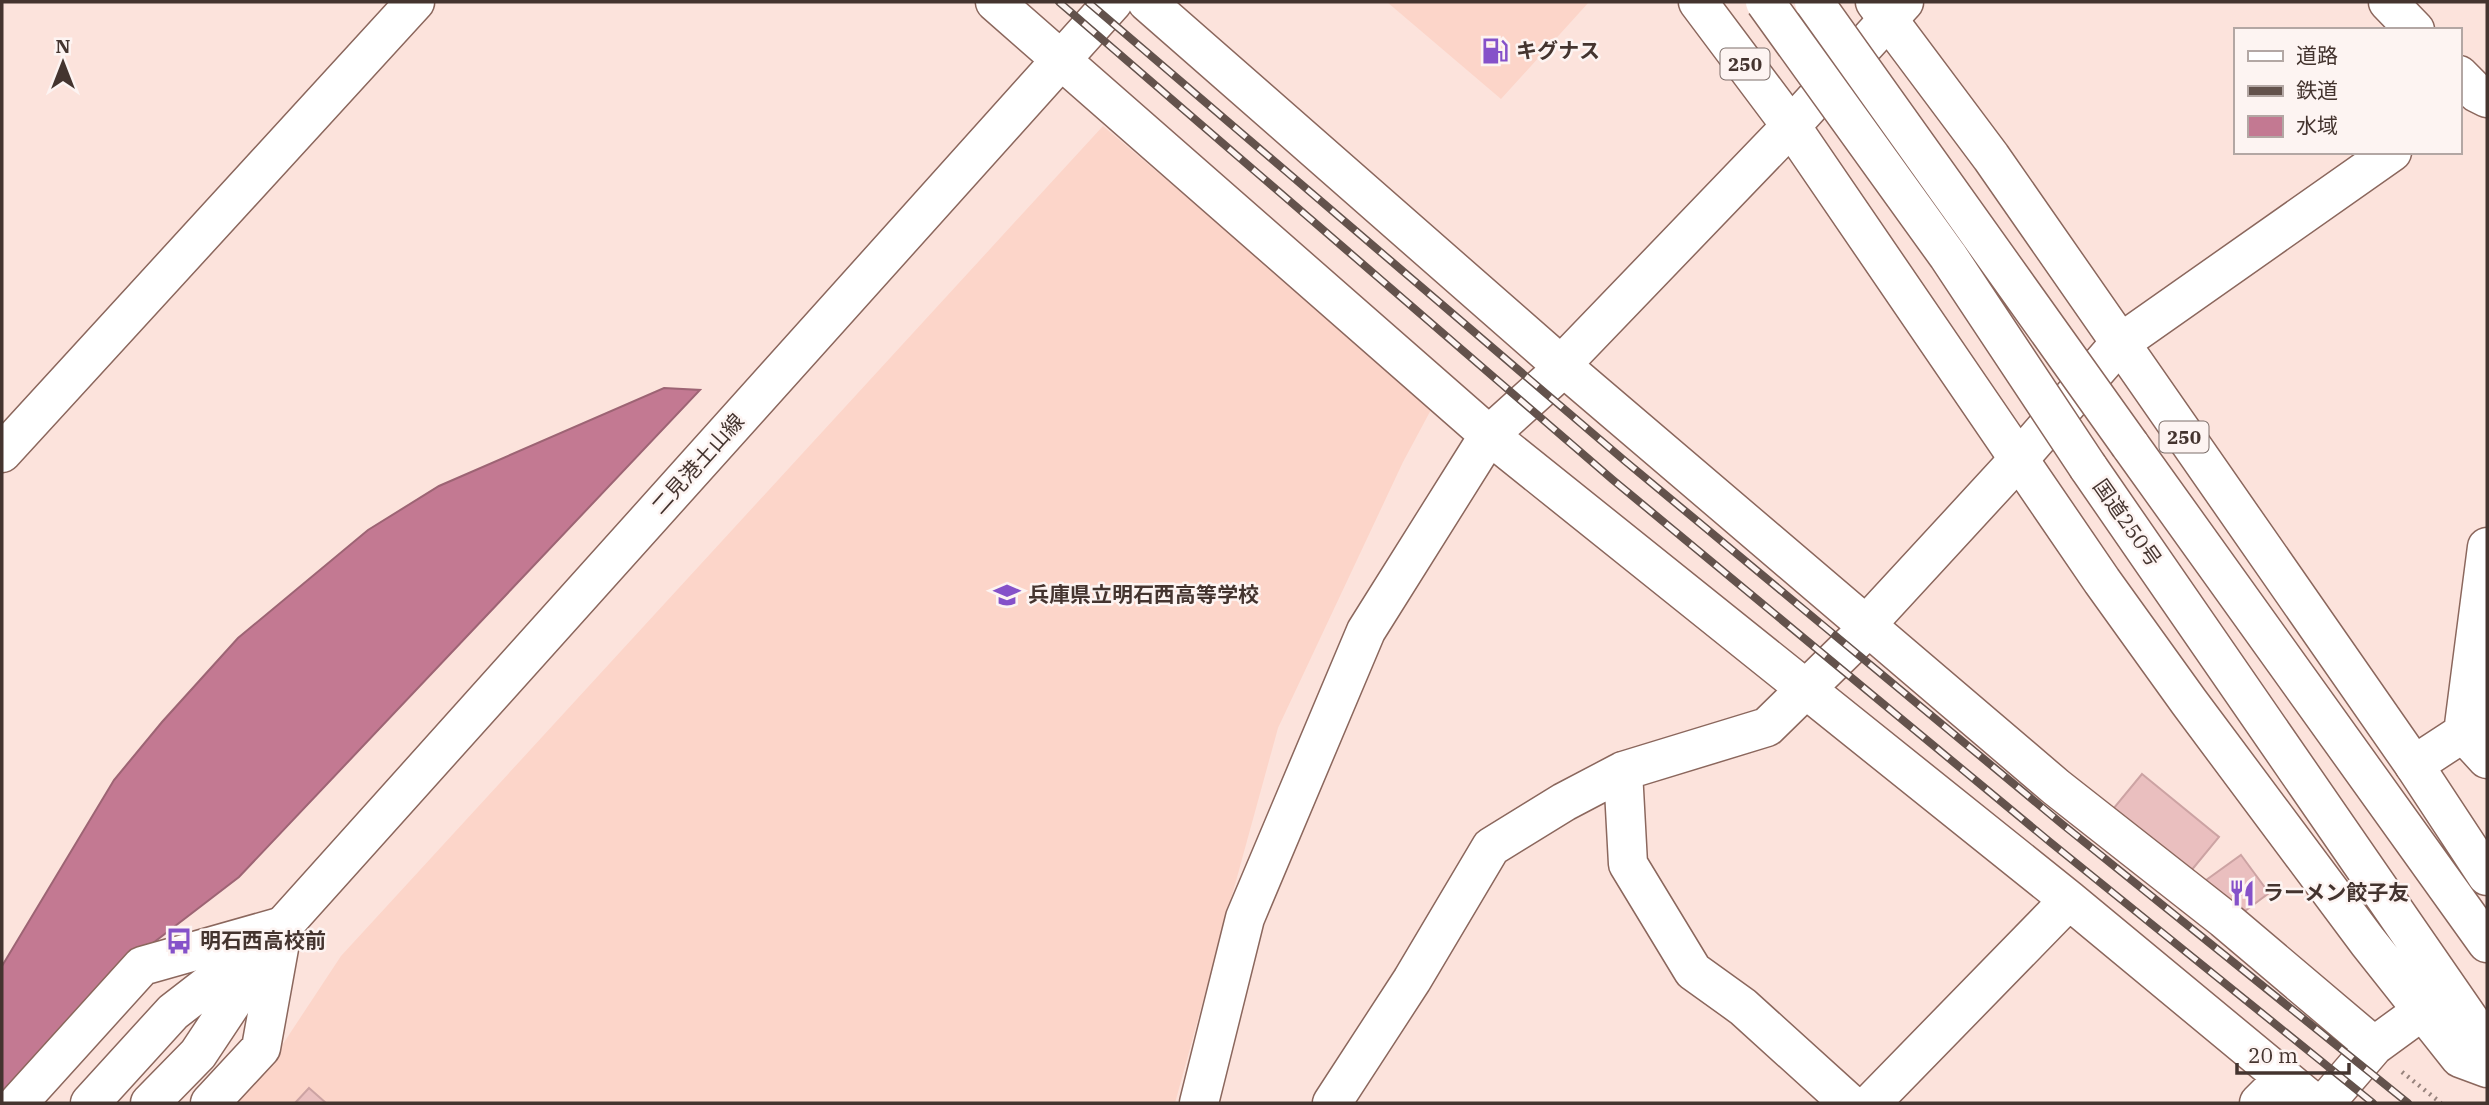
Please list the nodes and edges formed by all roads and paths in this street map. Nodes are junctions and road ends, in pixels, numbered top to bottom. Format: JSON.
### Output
{"nodes":[{"id":1,"x":415,"y":2,"type":"edge"},
{"id":2,"x":995,"y":2,"type":"edge"},
{"id":3,"x":1114,"y":2,"type":"edge"},
{"id":4,"x":1147,"y":2,"type":"edge"},
{"id":5,"x":1698,"y":2,"type":"edge"},
{"id":6,"x":1765,"y":2,"type":"edge"},
{"id":7,"x":1814,"y":2,"type":"edge"},
{"id":8,"x":2389,"y":2,"type":"edge"},
{"id":9,"x":1889,"y":8,"type":"edge"},
{"id":10,"x":2413,"y":28,"type":"edge"},
{"id":11,"x":1060,"y":60,"type":"junction"},
{"id":12,"x":1791,"y":127,"type":"junction"},
{"id":13,"x":2389,"y":154,"type":"edge"},
{"id":14,"x":2119,"y":344,"type":"junction"},
{"id":15,"x":1561,"y":365,"type":"junction"},
{"id":16,"x":1489,"y":435,"type":"junction"},
{"id":17,"x":2,"y":453,"type":"edge"},
{"id":18,"x":2019,"y":459,"type":"junction"},
{"id":19,"x":2487,"y":547,"type":"edge"},
{"id":20,"x":1866,"y":625,"type":"junction"},
{"id":21,"x":1806,"y":688,"type":"junction"},
{"id":22,"x":2479,"y":737,"type":"edge"},
{"id":23,"x":2414,"y":765,"type":"junction"},
{"id":24,"x":1623,"y":771,"type":"junction"},
{"id":25,"x":2487,"y":876,"type":"edge"},
{"id":26,"x":2069,"y":900,"type":"junction"},
{"id":27,"x":283,"y":926,"type":"junction"},
{"id":28,"x":2487,"y":943,"type":"edge"},
{"id":29,"x":2422,"y":1011,"type":"junction"},
{"id":30,"x":2487,"y":1045,"type":"edge"},
{"id":31,"x":2374,"y":1046,"type":"junction"},
{"id":32,"x":2487,"y":1068,"type":"edge"},
{"id":33,"x":2272,"y":1091,"type":"edge"},
{"id":34,"x":18,"y":1103,"type":"edge"},
{"id":35,"x":90,"y":1103,"type":"edge"},
{"id":36,"x":150,"y":1103,"type":"edge"},
{"id":37,"x":210,"y":1103,"type":"edge"},
{"id":38,"x":1199,"y":1103,"type":"edge"},
{"id":39,"x":1332,"y":1103,"type":"edge"},
{"id":40,"x":1849,"y":1103,"type":"edge"},
{"id":41,"x":1871,"y":1103,"type":"edge"},
{"id":42,"x":2314,"y":1103,"type":"edge"},
{"id":43,"x":2325,"y":1103,"type":"edge"}],
"edges":[{"from":1,"to":17,"type":"main road"},
{"from":2,"to":11,"type":"main road"},
{"from":3,"to":11,"type":"main road","name":"二見港土山線"},
{"from":4,"to":15,"type":"main road"},
{"from":5,"to":12,"type":"main road","number":"250"},
{"from":6,"to":30,"type":"main road","name":"国道250号","number":"250","bridge":true},
{"from":7,"to":28,"type":"main road","number":"250","bridge":true},
{"from":8,"to":10,"type":"main road"},
{"from":9,"to":12,"type":"main road"},
{"from":9,"to":14,"type":"main road","number":"250"},
{"from":11,"to":16,"type":"main road"},
{"from":11,"to":27,"type":"main road","name":"二見港土山線"},
{"from":12,"to":15,"type":"main road"},
{"from":12,"to":18,"type":"main road","number":"250"},
{"from":13,"to":14,"type":"main road"},
{"from":14,"to":18,"type":"main road"},
{"from":14,"to":23,"type":"main road","number":"250"},
{"from":15,"to":16,"type":"main road"},
{"from":15,"to":20,"type":"main road"},
{"from":16,"to":21,"type":"main road"},
{"from":16,"to":38,"type":"main road"},
{"from":18,"to":20,"type":"main road"},
{"from":18,"to":29,"type":"main road","number":"250"},
{"from":19,"to":22,"type":"main road"},
{"from":20,"to":21,"type":"main road"},
{"from":20,"to":31,"type":"main road"},
{"from":21,"to":24,"type":"main road"},
{"from":21,"to":26,"type":"main road"},
{"from":22,"to":23,"type":"main road"},
{"from":23,"to":25,"type":"main road","number":"250"},
{"from":24,"to":39,"type":"main road"},
{"from":24,"to":40,"type":"main road"},
{"from":26,"to":33,"type":"main road"},
{"from":26,"to":41,"type":"main road"},
{"from":27,"to":34,"type":"main road"},
{"from":27,"to":35,"type":"main road","name":"二見港土山線"},
{"from":27,"to":36,"type":"main road","name":"二見港土山線"},
{"from":27,"to":37,"type":"main road"},
{"from":29,"to":31,"type":"main road"},
{"from":29,"to":32,"type":"main road","number":"250"},
{"from":31,"to":43,"type":"main road"},
{"from":33,"to":42,"type":"main road"}]}
